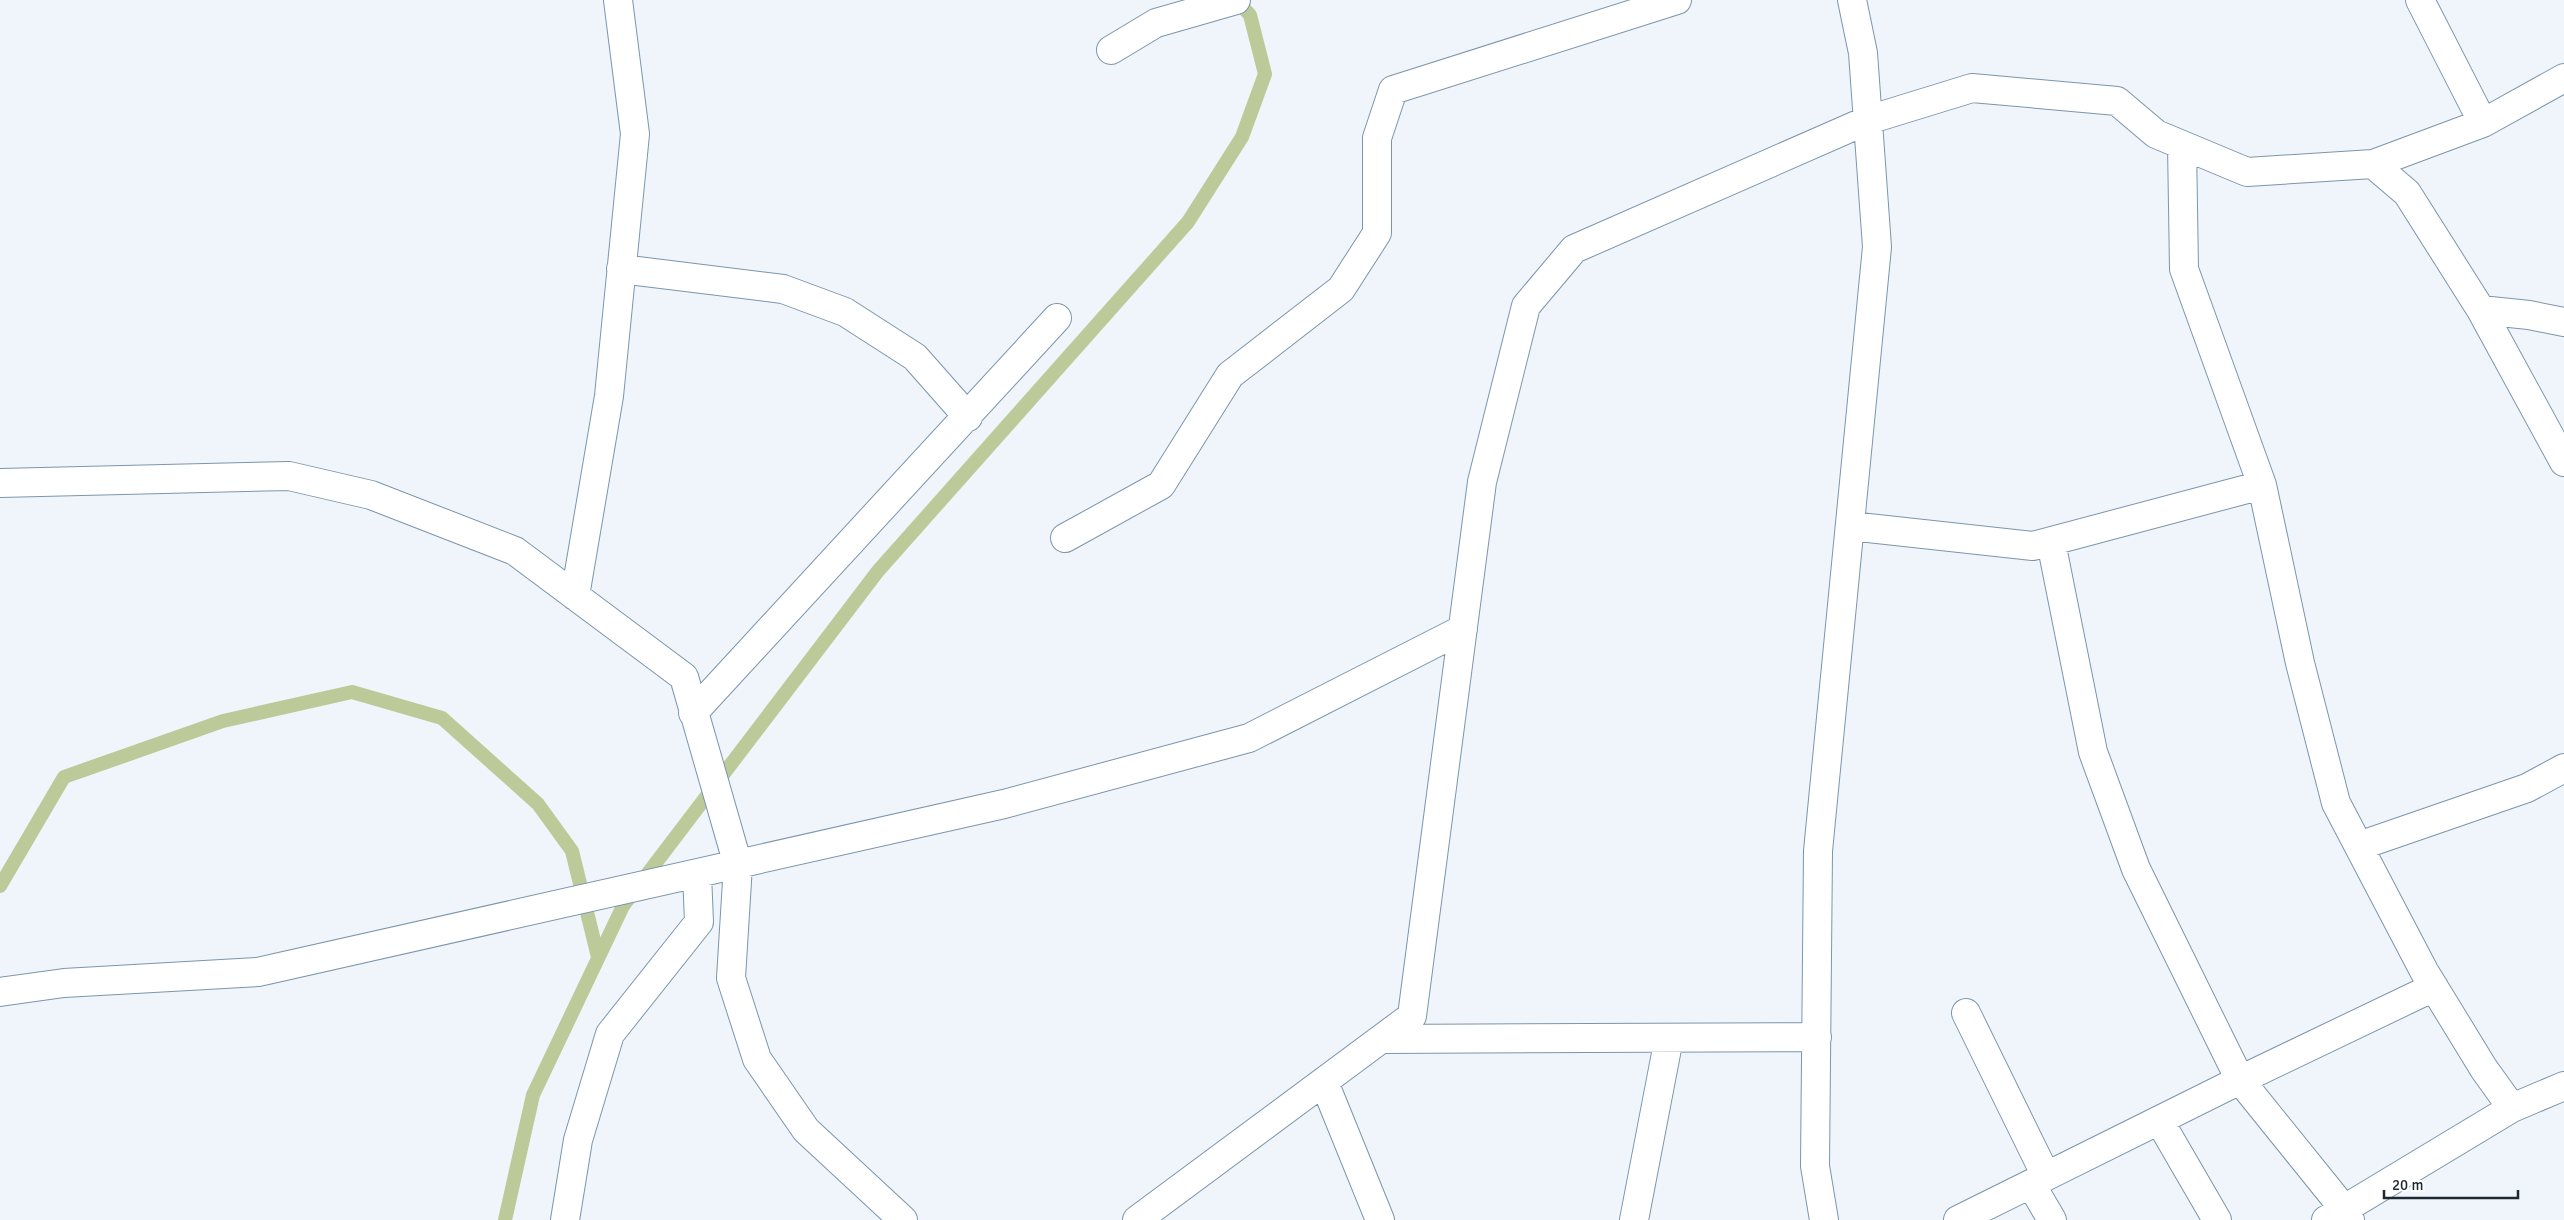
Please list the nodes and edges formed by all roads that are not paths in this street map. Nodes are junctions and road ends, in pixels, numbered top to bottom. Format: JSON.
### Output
{"nodes":[{"id":1,"x":618,"y":0,"type":"edge"},
{"id":2,"x":1236,"y":0,"type":"edge"},
{"id":3,"x":1676,"y":0,"type":"edge"},
{"id":4,"x":1852,"y":0,"type":"edge"},
{"id":5,"x":2420,"y":0,"type":"edge"},
{"id":6,"x":1111,"y":50,"type":"dead end"},
{"id":7,"x":2564,"y":78,"type":"edge"},
{"id":8,"x":1868,"y":120,"type":"junction"},
{"id":9,"x":2483,"y":123,"type":"junction"},
{"id":10,"x":2182,"y":145,"type":"junction"},
{"id":11,"x":2372,"y":164,"type":"junction"},
{"id":12,"x":621,"y":269,"type":"junction"},
{"id":13,"x":2481,"y":310,"type":"junction"},
{"id":14,"x":1057,"y":318,"type":"dead end"},
{"id":15,"x":2564,"y":322,"type":"edge"},
{"id":16,"x":968,"y":417,"type":"junction"},
{"id":17,"x":2564,"y":462,"type":"edge"},
{"id":18,"x":0,"y":483,"type":"edge"},
{"id":19,"x":2262,"y":484,"type":"junction"},
{"id":20,"x":1850,"y":526,"type":"junction"},
{"id":21,"x":1065,"y":538,"type":"dead end"},
{"id":22,"x":2051,"y":542,"type":"junction"},
{"id":23,"x":575,"y":596,"type":"junction"},
{"id":24,"x":1463,"y":629,"type":"junction"},
{"id":25,"x":693,"y":713,"type":"junction"},
{"id":26,"x":2564,"y":768,"type":"edge"},
{"id":27,"x":2359,"y":846,"type":"junction"},
{"id":28,"x":738,"y":864,"type":"junction"},
{"id":29,"x":697,"y":874,"type":"junction"},
{"id":30,"x":2434,"y":987,"type":"junction"},
{"id":31,"x":0,"y":992,"type":"edge"},
{"id":32,"x":1966,"y":1013,"type":"dead end"},
{"id":33,"x":1816,"y":1037,"type":"junction"},
{"id":34,"x":1669,"y":1038,"type":"junction"},
{"id":35,"x":1381,"y":1039,"type":"junction"},
{"id":36,"x":2240,"y":1080,"type":"junction"},
{"id":37,"x":1324,"y":1082,"type":"junction"},
{"id":38,"x":2564,"y":1086,"type":"edge"},
{"id":39,"x":2512,"y":1108,"type":"junction"},
{"id":40,"x":2159,"y":1120,"type":"junction"},
{"id":41,"x":2038,"y":1180,"type":"junction"},
{"id":42,"x":2340,"y":1216,"type":"edge"},
{"id":43,"x":565,"y":1220,"type":"edge"},
{"id":44,"x":903,"y":1220,"type":"edge"},
{"id":45,"x":1137,"y":1220,"type":"edge"},
{"id":46,"x":1380,"y":1220,"type":"edge"},
{"id":47,"x":1634,"y":1220,"type":"edge"},
{"id":48,"x":1824,"y":1220,"type":"edge"},
{"id":49,"x":1958,"y":1220,"type":"edge"},
{"id":50,"x":2052,"y":1220,"type":"edge"},
{"id":51,"x":2217,"y":1220,"type":"edge"}],
"edges":[{"from":1,"to":12,"type":"street"},
{"from":2,"to":6,"type":"street"},
{"from":3,"to":21,"type":"street"},
{"from":4,"to":8,"type":"street"},
{"from":5,"to":9,"type":"street"},
{"from":7,"to":9,"type":"street"},
{"from":8,"to":10,"type":"street"},
{"from":8,"to":20,"type":"street"},
{"from":8,"to":24,"type":"street"},
{"from":9,"to":11,"type":"street"},
{"from":10,"to":11,"type":"street"},
{"from":10,"to":19,"type":"street"},
{"from":11,"to":13,"type":"street"},
{"from":12,"to":16,"type":"street"},
{"from":12,"to":23,"type":"street"},
{"from":13,"to":15,"type":"street"},
{"from":13,"to":17,"type":"street"},
{"from":14,"to":16,"type":"street"},
{"from":16,"to":25,"type":"street"},
{"from":18,"to":23,"type":"street"},
{"from":19,"to":22,"type":"street"},
{"from":19,"to":27,"type":"street"},
{"from":20,"to":22,"type":"street"},
{"from":20,"to":33,"type":"street"},
{"from":22,"to":36,"type":"street"},
{"from":23,"to":25,"type":"street"},
{"from":24,"to":28,"type":"street"},
{"from":24,"to":35,"type":"street"},
{"from":25,"to":28,"type":"street"},
{"from":26,"to":27,"type":"street"},
{"from":27,"to":30,"type":"street"},
{"from":28,"to":29,"type":"street"},
{"from":28,"to":44,"type":"street"},
{"from":29,"to":31,"type":"street"},
{"from":29,"to":43,"type":"street"},
{"from":30,"to":36,"type":"street"},
{"from":30,"to":39,"type":"street"},
{"from":32,"to":41,"type":"street"},
{"from":33,"to":34,"type":"street"},
{"from":33,"to":48,"type":"street"},
{"from":34,"to":35,"type":"street"},
{"from":34,"to":47,"type":"street"},
{"from":35,"to":37,"type":"street"},
{"from":36,"to":40,"type":"street"},
{"from":36,"to":42,"type":"street"},
{"from":37,"to":45,"type":"street"},
{"from":37,"to":46,"type":"street"},
{"from":38,"to":39,"type":"street"},
{"from":39,"to":42,"type":"street"},
{"from":40,"to":41,"type":"street"},
{"from":40,"to":51,"type":"street"},
{"from":41,"to":49,"type":"street"},
{"from":41,"to":50,"type":"street"}]}
